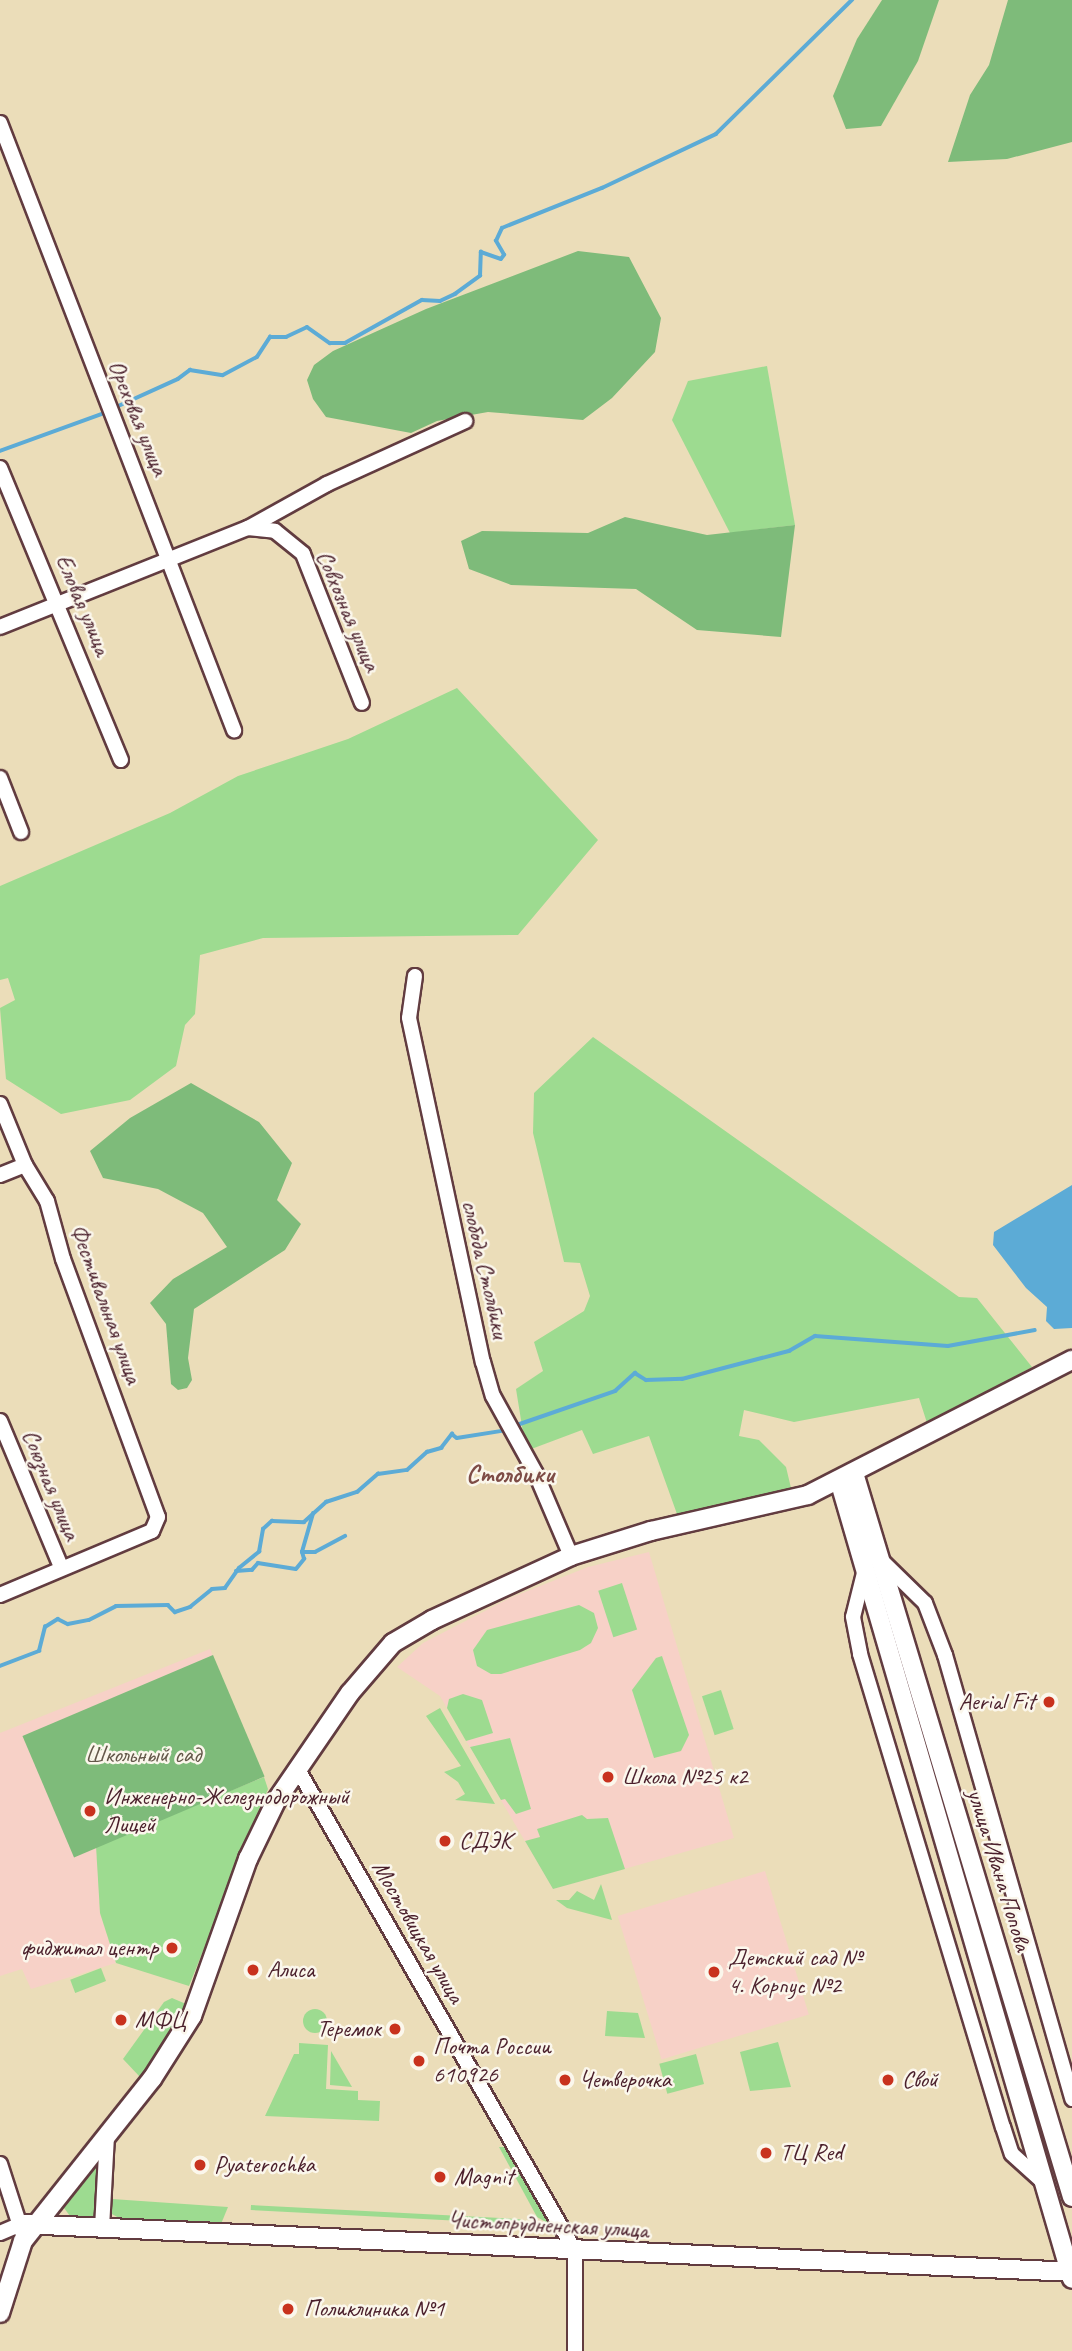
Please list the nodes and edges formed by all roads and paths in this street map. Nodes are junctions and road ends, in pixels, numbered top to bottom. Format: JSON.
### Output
{"nodes":[{"id":1,"x":0,"y":123,"type":"edge"},
{"id":2,"x":465,"y":421,"type":"dead end"},
{"id":3,"x":0,"y":468,"type":"edge"},
{"id":4,"x":248,"y":528,"type":"junction"},
{"id":5,"x":170,"y":561,"type":"junction"},
{"id":6,"x":58,"y":602,"type":"junction"},
{"id":7,"x":0,"y":628,"type":"edge"},
{"id":8,"x":362,"y":703,"type":"dead end"},
{"id":9,"x":234,"y":730,"type":"dead end"},
{"id":10,"x":121,"y":760,"type":"dead end"},
{"id":11,"x":0,"y":778,"type":"edge"},
{"id":12,"x":21,"y":832,"type":"dead end"},
{"id":13,"x":415,"y":976,"type":"dead end"},
{"id":14,"x":0,"y":1104,"type":"edge"},
{"id":15,"x":25,"y":1166,"type":"junction"},
{"id":16,"x":0,"y":1175,"type":"edge"},
{"id":17,"x":1072,"y":1360,"type":"edge"},
{"id":18,"x":0,"y":1420,"type":"edge"},
{"id":19,"x":847,"y":1476,"type":"junction"},
{"id":20,"x":571,"y":1556,"type":"junction"},
{"id":21,"x":873,"y":1564,"type":"junction"},
{"id":22,"x":61,"y":1567,"type":"junction"},
{"id":23,"x":0,"y":1595,"type":"edge"},
{"id":24,"x":297,"y":1768,"type":"junction"},
{"id":25,"x":1072,"y":2099,"type":"edge"},
{"id":26,"x":107,"y":2136,"type":"junction"},
{"id":27,"x":0,"y":2164,"type":"edge"},
{"id":28,"x":1044,"y":2183,"type":"junction"},
{"id":29,"x":1072,"y":2195,"type":"edge"},
{"id":30,"x":102,"y":2228,"type":"junction"},
{"id":31,"x":27,"y":2230,"type":"junction"},
{"id":32,"x":0,"y":2233,"type":"edge"},
{"id":33,"x":575,"y":2251,"type":"junction"},
{"id":34,"x":1071,"y":2275,"type":"edge"},
{"id":35,"x":0,"y":2313,"type":"edge"},
{"id":36,"x":575,"y":2351,"type":"edge"}],
"edges":[{"from":1,"to":5,"type":"street","name":"Ореховая улица"},
{"from":2,"to":4,"type":"street"},
{"from":3,"to":6,"type":"street","name":"Еловая улица"},
{"from":4,"to":5,"type":"street"},
{"from":4,"to":8,"type":"street","name":"Совхозная улица"},
{"from":5,"to":6,"type":"street"},
{"from":5,"to":9,"type":"street","name":"Ореховая улица"},
{"from":6,"to":7,"type":"street"},
{"from":6,"to":10,"type":"street","name":"Еловая улица"},
{"from":11,"to":12,"type":"street"},
{"from":13,"to":20,"type":"street","name":"слобода Столбики"},
{"from":14,"to":15,"type":"street","name":"Фестивальная улица"},
{"from":15,"to":16,"type":"street"},
{"from":15,"to":22,"type":"street","name":"Фестивальная улица"},
{"from":17,"to":19,"type":"main road"},
{"from":18,"to":22,"type":"street","name":"Союзная улица"},
{"from":19,"to":20,"type":"main road"},
{"from":19,"to":21,"type":"main road","name":"улица Ивана Попова"},
{"from":20,"to":24,"type":"main road"},
{"from":21,"to":25,"type":"street","name":"улица Ивана Попова"},
{"from":21,"to":28,"type":"main road","name":"улица Ивана Попова"},
{"from":21,"to":28,"type":"street"},
{"from":21,"to":29,"type":"main road","name":"улица Ивана Попова"},
{"from":22,"to":23,"type":"street"},
{"from":24,"to":26,"type":"main road"},
{"from":24,"to":33,"type":"street","name":"Мостовицкая улица"},
{"from":26,"to":30,"type":"street"},
{"from":26,"to":31,"type":"main road"},
{"from":27,"to":31,"type":"street"},
{"from":28,"to":34,"type":"main road","name":"улица Ивана Попова"},
{"from":30,"to":31,"type":"main road","name":"Чистопрудненская улица"},
{"from":30,"to":33,"type":"main road","name":"Чистопрудненская улица"},
{"from":31,"to":32,"type":"street"},
{"from":31,"to":35,"type":"main road"},
{"from":33,"to":34,"type":"main road","name":"Чистопрудненская улица"},
{"from":33,"to":36,"type":"street","name":"Мостовицкая улица"}]}
